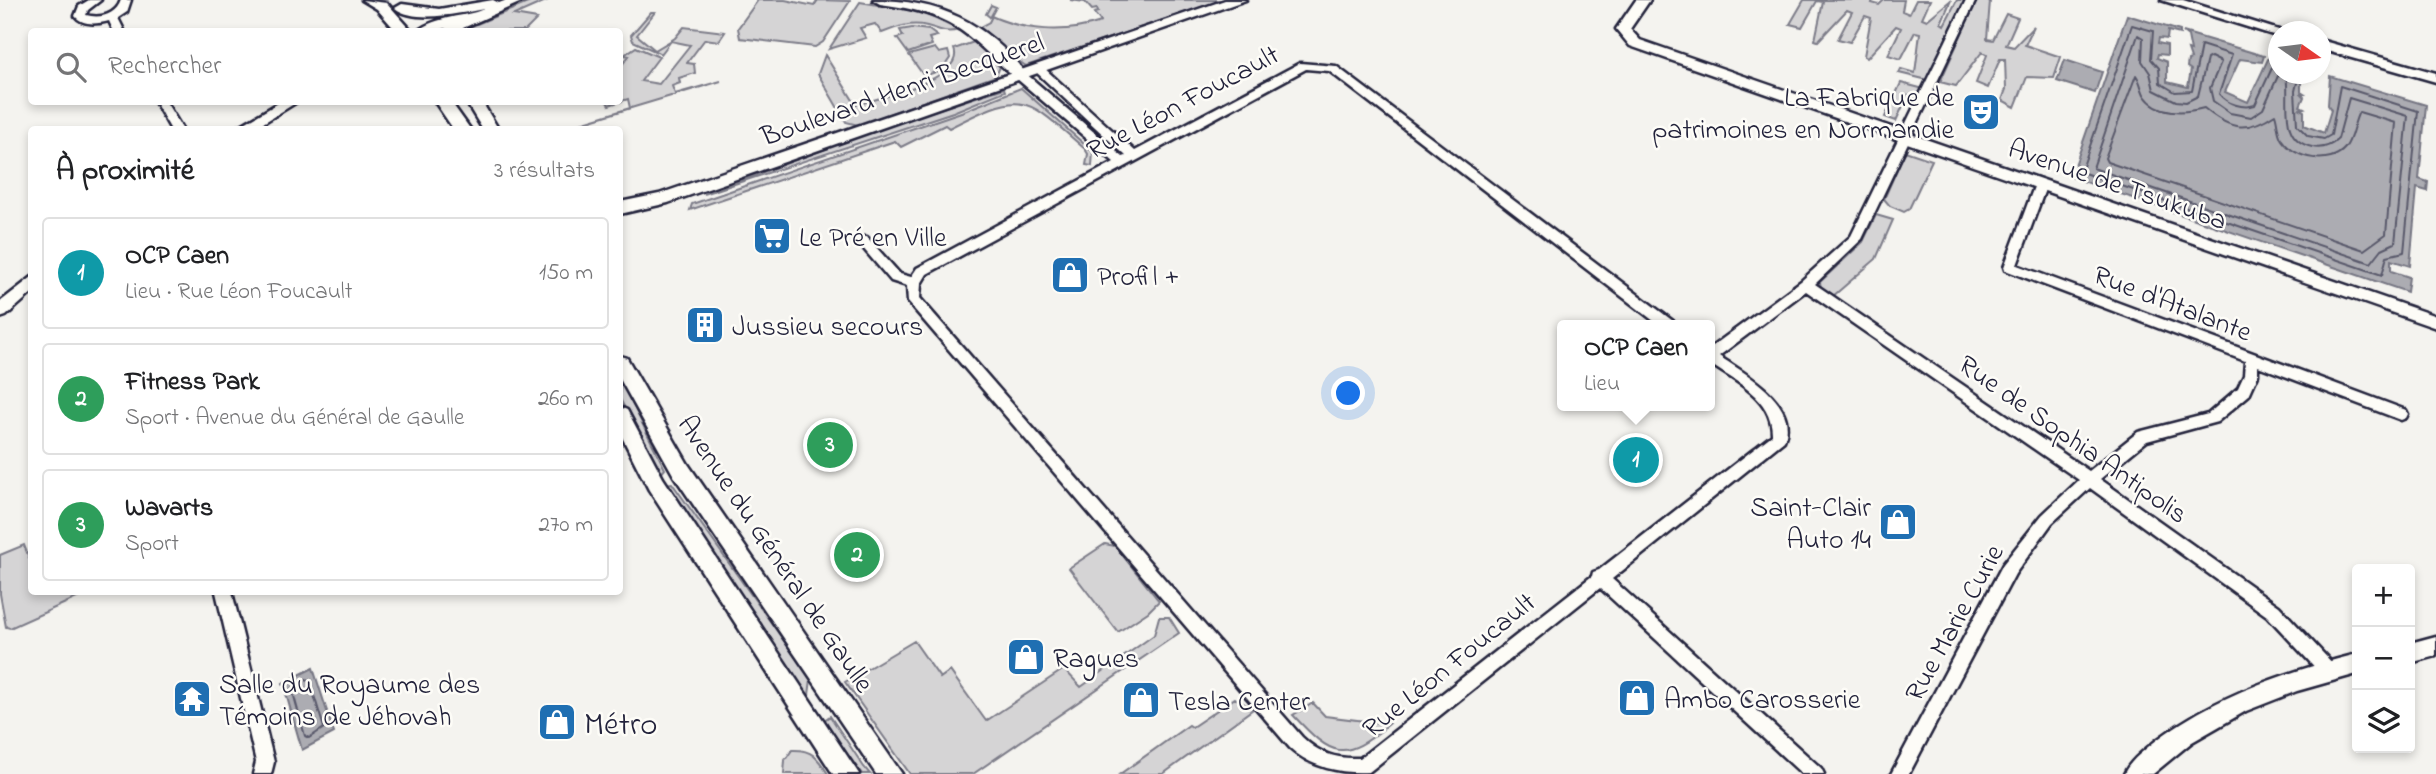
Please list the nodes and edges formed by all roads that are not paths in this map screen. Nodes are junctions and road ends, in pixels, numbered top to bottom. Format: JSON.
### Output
{"nodes":[{"id":1,"x":96,"y":0,"type":"edge"},
{"id":2,"x":126,"y":0,"type":"edge"},
{"id":3,"x":519,"y":0,"type":"edge"},
{"id":4,"x":880,"y":0,"type":"edge"},
{"id":5,"x":1239,"y":0,"type":"edge"},
{"id":6,"x":1643,"y":0,"type":"edge"},
{"id":7,"x":1971,"y":0,"type":"edge"},
{"id":8,"x":2170,"y":0,"type":"edge"},
{"id":9,"x":371,"y":2,"type":"edge"},
{"id":10,"x":497,"y":2,"type":"edge"},
{"id":11,"x":398,"y":4,"type":"edge"},
{"id":12,"x":112,"y":17,"type":"junction"},
{"id":13,"x":118,"y":28,"type":"edge"},
{"id":14,"x":386,"y":28,"type":"edge"},
{"id":15,"x":402,"y":28,"type":"edge"},
{"id":16,"x":419,"y":28,"type":"edge"},
{"id":17,"x":432,"y":28,"type":"edge"},
{"id":18,"x":451,"y":28,"type":"edge"},
{"id":19,"x":2268,"y":29,"type":"edge"},
{"id":20,"x":2331,"y":47,"type":"edge"},
{"id":21,"x":1039,"y":69,"type":"junction"},
{"id":22,"x":1020,"y":75,"type":"junction"},
{"id":23,"x":2436,"y":78,"type":"edge"},
{"id":24,"x":163,"y":105,"type":"edge"},
{"id":25,"x":285,"y":105,"type":"edge"},
{"id":26,"x":445,"y":105,"type":"edge"},
{"id":27,"x":476,"y":105,"type":"edge"},
{"id":28,"x":175,"y":126,"type":"edge"},
{"id":29,"x":247,"y":126,"type":"edge"},
{"id":30,"x":460,"y":126,"type":"edge"},
{"id":31,"x":489,"y":126,"type":"edge"},
{"id":32,"x":1906,"y":138,"type":"junction"},
{"id":33,"x":1128,"y":160,"type":"junction"},
{"id":34,"x":2041,"y":184,"type":"junction"},
{"id":35,"x":662,"y":199,"type":"junction"},
{"id":36,"x":623,"y":207,"type":"edge"},
{"id":37,"x":623,"y":219,"type":"edge"},
{"id":38,"x":862,"y":240,"type":"dead end"},
{"id":39,"x":914,"y":283,"type":"junction"},
{"id":40,"x":1806,"y":284,"type":"junction"},
{"id":41,"x":28,"y":287,"type":"edge"},
{"id":42,"x":0,"y":312,"type":"edge"},
{"id":43,"x":1661,"y":320,"type":"edge"},
{"id":44,"x":2436,"y":322,"type":"edge"},
{"id":45,"x":1715,"y":352,"type":"edge"},
{"id":46,"x":2252,"y":358,"type":"junction"},
{"id":47,"x":1715,"y":360,"type":"edge"},
{"id":48,"x":623,"y":368,"type":"edge"},
{"id":49,"x":2401,"y":414,"type":"dead end"},
{"id":50,"x":623,"y":421,"type":"edge"},
{"id":51,"x":2089,"y":478,"type":"junction"},
{"id":52,"x":1599,"y":577,"type":"junction"},
{"id":53,"x":225,"y":595,"type":"edge"},
{"id":54,"x":2436,"y":646,"type":"edge"},
{"id":55,"x":2415,"y":652,"type":"edge"},
{"id":56,"x":2352,"y":665,"type":"edge"},
{"id":57,"x":2329,"y":671,"type":"junction"},
{"id":58,"x":262,"y":774,"type":"edge"},
{"id":59,"x":847,"y":774,"type":"edge"},
{"id":60,"x":890,"y":774,"type":"edge"},
{"id":61,"x":1815,"y":774,"type":"edge"},
{"id":62,"x":1900,"y":774,"type":"edge"},
{"id":63,"x":2136,"y":774,"type":"edge"}],
"edges":[{"from":1,"to":12,"type":"street"},
{"from":2,"to":12,"type":"street"},
{"from":3,"to":18,"type":"street"},
{"from":4,"to":22,"type":"street"},
{"from":5,"to":21,"type":"main road","name":"Boulevard Henri Becquerel"},
{"from":6,"to":32,"type":"street","name":"Avenue de Tsukuba"},
{"from":7,"to":32,"type":"street"},
{"from":8,"to":19,"type":"street"},
{"from":9,"to":14,"type":"main road"},
{"from":9,"to":15,"type":"main road"},
{"from":10,"to":11,"type":"street"},
{"from":10,"to":17,"type":"street"},
{"from":11,"to":16,"type":"main road"},
{"from":12,"to":13,"type":"street"},
{"from":20,"to":23,"type":"street"},
{"from":21,"to":22,"type":"main road","name":"Boulevard Henri Becquerel"},
{"from":21,"to":33,"type":"street"},
{"from":22,"to":33,"type":"street"},
{"from":22,"to":35,"type":"main road","name":"Boulevard Henri Becquerel"},
{"from":24,"to":28,"type":"street"},
{"from":25,"to":29,"type":"street"},
{"from":26,"to":30,"type":"main road"},
{"from":27,"to":31,"type":"main road"},
{"from":32,"to":34,"type":"street","name":"Avenue de Tsukuba"},
{"from":32,"to":40,"type":"street"},
{"from":33,"to":39,"type":"street","name":"Rue Léon Foucault"},
{"from":33,"to":43,"type":"street","name":"Rue Léon Foucault"},
{"from":34,"to":44,"type":"street","name":"Avenue de Tsukuba"},
{"from":34,"to":46,"type":"street","name":"Rue d'Atalante"},
{"from":35,"to":36,"type":"main road"},
{"from":35,"to":37,"type":"main road"},
{"from":38,"to":39,"type":"street"},
{"from":39,"to":52,"type":"street","name":"Rue Léon Foucault"},
{"from":40,"to":45,"type":"street"},
{"from":40,"to":51,"type":"street","name":"Rue de Sophia Antipolis"},
{"from":41,"to":42,"type":"street"},
{"from":46,"to":49,"type":"street","name":"Rue d'Atalante"},
{"from":46,"to":51,"type":"street","name":"Rue Marie Curie"},
{"from":47,"to":52,"type":"street","name":"Rue Léon Foucault"},
{"from":48,"to":60,"type":"main road","name":"Avenue du Général de Gaulle"},
{"from":50,"to":59,"type":"main road","name":"Avenue du Général de Gaulle"},
{"from":51,"to":57,"type":"street","name":"Rue de Sophia Antipolis"},
{"from":51,"to":62,"type":"street","name":"Rue Marie Curie"},
{"from":52,"to":61,"type":"street"},
{"from":53,"to":58,"type":"street"},
{"from":54,"to":55,"type":"main road"},
{"from":56,"to":57,"type":"main road"},
{"from":57,"to":63,"type":"main road"}]}
